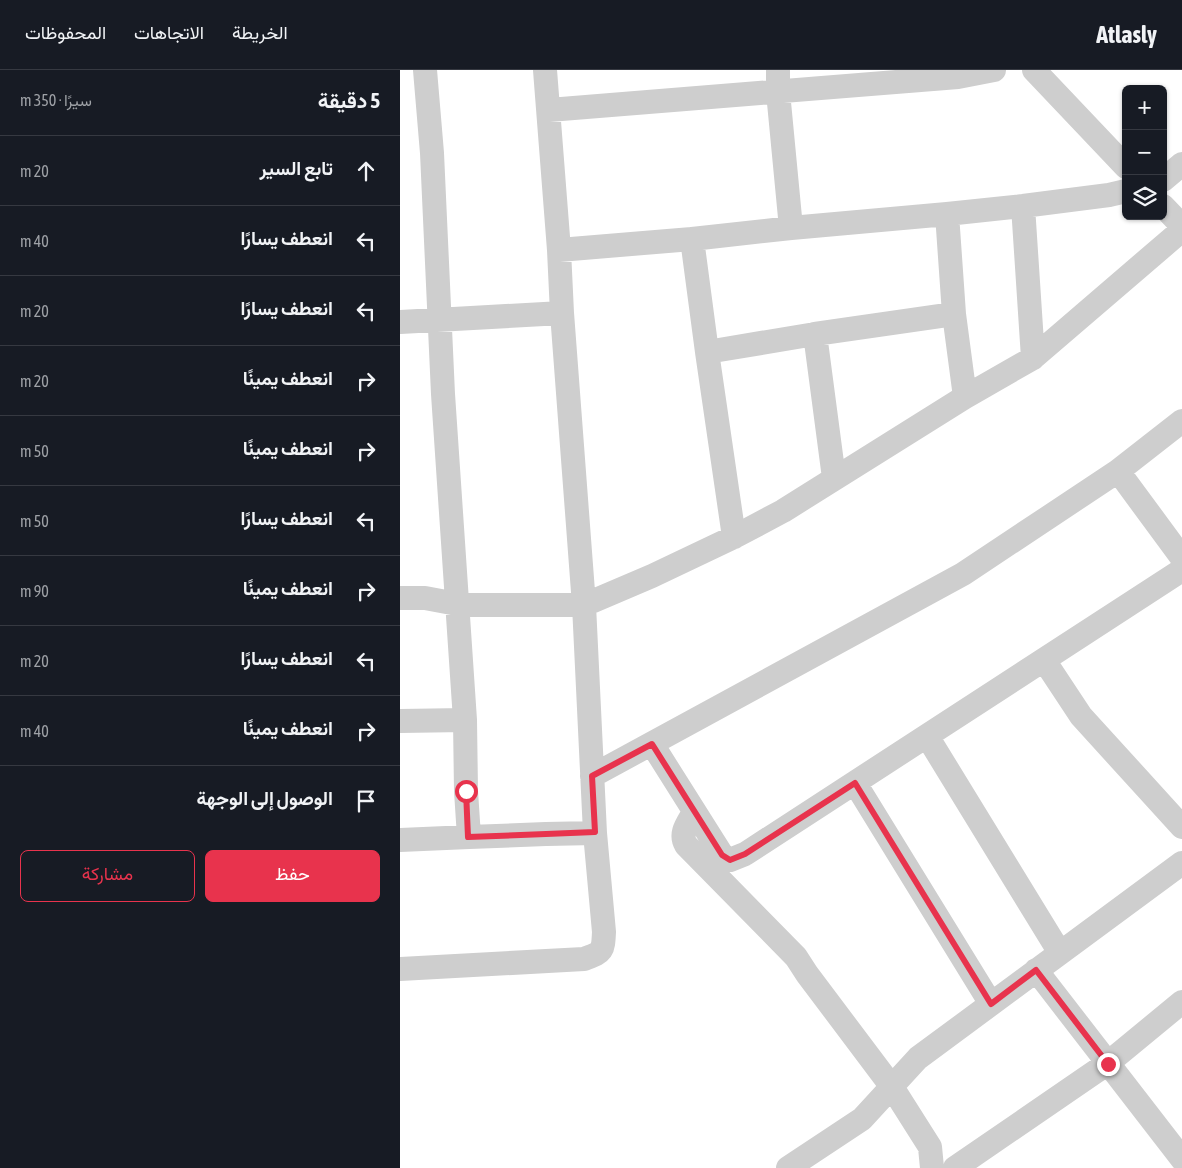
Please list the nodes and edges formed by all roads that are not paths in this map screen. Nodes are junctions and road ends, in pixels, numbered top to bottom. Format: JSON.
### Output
{"nodes":[{"id":1,"x":425,"y":70,"type":"edge"},
{"id":2,"x":545,"y":70,"type":"edge"},
{"id":3,"x":994,"y":70,"type":"edge"},
{"id":4,"x":1034,"y":70,"type":"edge"},
{"id":5,"x":778,"y":81,"type":"edge"},
{"id":6,"x":549,"y":110,"type":"junction"},
{"id":7,"x":1122,"y":162,"type":"edge"},
{"id":8,"x":1182,"y":164,"type":"edge"},
{"id":9,"x":1167,"y":177,"type":"edge"},
{"id":10,"x":1122,"y":192,"type":"edge"},
{"id":11,"x":1023,"y":206,"type":"junction"},
{"id":12,"x":1167,"y":210,"type":"edge"},
{"id":13,"x":947,"y":214,"type":"junction"},
{"id":14,"x":1182,"y":226,"type":"edge"},
{"id":15,"x":791,"y":228,"type":"junction"},
{"id":16,"x":1182,"y":230,"type":"edge"},
{"id":17,"x":692,"y":239,"type":"junction"},
{"id":18,"x":559,"y":250,"type":"junction"},
{"id":19,"x":562,"y":313,"type":"junction"},
{"id":20,"x":954,"y":314,"type":"junction"},
{"id":21,"x":439,"y":320,"type":"junction"},
{"id":22,"x":400,"y":322,"type":"edge"},
{"id":23,"x":815,"y":334,"type":"junction"},
{"id":24,"x":706,"y":352,"type":"junction"},
{"id":25,"x":1033,"y":358,"type":"junction"},
{"id":26,"x":965,"y":397,"type":"junction"},
{"id":27,"x":1182,"y":421,"type":"edge"},
{"id":28,"x":1118,"y":471,"type":"junction"},
{"id":29,"x":834,"y":478,"type":"junction"},
{"id":30,"x":734,"y":537,"type":"junction"},
{"id":31,"x":1182,"y":558,"type":"edge"},
{"id":32,"x":1182,"y":570,"type":"edge"},
{"id":33,"x":400,"y":598,"type":"edge"},
{"id":34,"x":457,"y":604,"type":"junction"},
{"id":35,"x":584,"y":605,"type":"junction"},
{"id":36,"x":1044,"y":660,"type":"junction"},
{"id":37,"x":465,"y":720,"type":"junction"},
{"id":38,"x":400,"y":721,"type":"edge"},
{"id":39,"x":927,"y":736,"type":"junction"},
{"id":40,"x":652,"y":744,"type":"junction"},
{"id":41,"x":592,"y":776,"type":"junction"},
{"id":42,"x":855,"y":783,"type":"junction"},
{"id":43,"x":694,"y":812,"type":"junction"},
{"id":44,"x":1182,"y":827,"type":"edge"},
{"id":45,"x":595,"y":832,"type":"junction"},
{"id":46,"x":468,"y":837,"type":"junction"},
{"id":47,"x":400,"y":840,"type":"edge"},
{"id":48,"x":1182,"y":863,"type":"edge"},
{"id":49,"x":1060,"y":953,"type":"junction"},
{"id":50,"x":400,"y":969,"type":"edge"},
{"id":51,"x":1036,"y":970,"type":"junction"},
{"id":52,"x":1182,"y":1002,"type":"edge"},
{"id":53,"x":991,"y":1004,"type":"junction"},
{"id":54,"x":1108,"y":1064,"type":"junction"},
{"id":55,"x":892,"y":1087,"type":"junction"},
{"id":56,"x":1182,"y":1159,"type":"edge"},
{"id":57,"x":788,"y":1168,"type":"edge"},
{"id":58,"x":932,"y":1168,"type":"edge"},
{"id":59,"x":955,"y":1168,"type":"edge"}],
"edges":[{"from":1,"to":21,"type":"street"},
{"from":2,"to":6,"type":"street"},
{"from":3,"to":5,"type":"street"},
{"from":4,"to":7,"type":"street"},
{"from":5,"to":6,"type":"street"},
{"from":5,"to":15,"type":"street"},
{"from":6,"to":18,"type":"street"},
{"from":8,"to":9,"type":"street"},
{"from":10,"to":11,"type":"street"},
{"from":11,"to":13,"type":"street"},
{"from":11,"to":25,"type":"street"},
{"from":12,"to":14,"type":"street"},
{"from":13,"to":15,"type":"street"},
{"from":13,"to":20,"type":"street"},
{"from":15,"to":17,"type":"street"},
{"from":16,"to":25,"type":"street"},
{"from":17,"to":18,"type":"street"},
{"from":17,"to":24,"type":"street"},
{"from":18,"to":19,"type":"street"},
{"from":19,"to":21,"type":"street"},
{"from":19,"to":35,"type":"street"},
{"from":20,"to":23,"type":"street"},
{"from":20,"to":26,"type":"street"},
{"from":21,"to":22,"type":"street"},
{"from":21,"to":34,"type":"street"},
{"from":23,"to":24,"type":"street"},
{"from":23,"to":29,"type":"street"},
{"from":24,"to":30,"type":"street"},
{"from":25,"to":26,"type":"street"},
{"from":26,"to":29,"type":"street"},
{"from":27,"to":28,"type":"street"},
{"from":28,"to":31,"type":"street"},
{"from":28,"to":40,"type":"street"},
{"from":29,"to":30,"type":"street"},
{"from":30,"to":35,"type":"street"},
{"from":32,"to":36,"type":"street"},
{"from":33,"to":34,"type":"street"},
{"from":34,"to":35,"type":"street"},
{"from":34,"to":37,"type":"street"},
{"from":35,"to":41,"type":"street"},
{"from":36,"to":39,"type":"street"},
{"from":36,"to":44,"type":"street"},
{"from":37,"to":38,"type":"street"},
{"from":37,"to":46,"type":"street"},
{"from":39,"to":42,"type":"street"},
{"from":39,"to":49,"type":"street"},
{"from":40,"to":41,"type":"street"},
{"from":40,"to":43,"type":"street"},
{"from":41,"to":45,"type":"street"},
{"from":42,"to":43,"type":"street"},
{"from":42,"to":53,"type":"street"},
{"from":43,"to":55,"type":"street"},
{"from":45,"to":46,"type":"street"},
{"from":45,"to":50,"type":"street"},
{"from":46,"to":47,"type":"street"},
{"from":48,"to":49,"type":"street"},
{"from":49,"to":51,"type":"street"},
{"from":51,"to":53,"type":"street"},
{"from":51,"to":54,"type":"street"},
{"from":52,"to":54,"type":"street"},
{"from":53,"to":55,"type":"street"},
{"from":54,"to":56,"type":"street"},
{"from":54,"to":59,"type":"street"},
{"from":55,"to":57,"type":"street"},
{"from":55,"to":58,"type":"street"}]}
